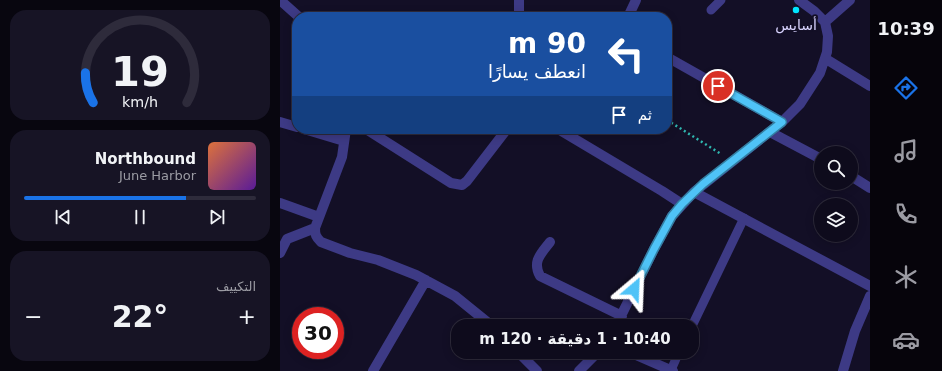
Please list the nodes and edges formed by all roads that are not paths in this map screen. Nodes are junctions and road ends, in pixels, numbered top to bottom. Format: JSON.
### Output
{"nodes":[{"id":1,"x":280,"y":0,"type":"edge"},
{"id":2,"x":519,"y":0,"type":"edge"},
{"id":3,"x":636,"y":0,"type":"edge"},
{"id":4,"x":721,"y":0,"type":"edge"},
{"id":5,"x":850,"y":0,"type":"edge"},
{"id":6,"x":805,"y":2,"type":"edge"},
{"id":7,"x":711,"y":10,"type":"dead end"},
{"id":8,"x":294,"y":12,"type":"edge"},
{"id":9,"x":519,"y":12,"type":"edge"},
{"id":10,"x":630,"y":12,"type":"edge"},
{"id":11,"x":825,"y":22,"type":"junction"},
{"id":12,"x":826,"y":59,"type":"junction"},
{"id":13,"x":672,"y":60,"type":"edge"},
{"id":14,"x":870,"y":86,"type":"edge"},
{"id":15,"x":280,"y":122,"type":"edge"},
{"id":16,"x":782,"y":122,"type":"junction"},
{"id":17,"x":292,"y":126,"type":"edge"},
{"id":18,"x":770,"y":132,"type":"junction"},
{"id":19,"x":321,"y":134,"type":"edge"},
{"id":20,"x":345,"y":134,"type":"edge"},
{"id":21,"x":374,"y":134,"type":"edge"},
{"id":22,"x":503,"y":134,"type":"edge"},
{"id":23,"x":573,"y":134,"type":"edge"},
{"id":24,"x":344,"y":141,"type":"junction"},
{"id":25,"x":814,"y":155,"type":"edge"},
{"id":26,"x":858,"y":180,"type":"edge"},
{"id":27,"x":870,"y":188,"type":"edge"},
{"id":28,"x":694,"y":192,"type":"junction"},
{"id":29,"x":280,"y":203,"type":"edge"},
{"id":30,"x":682,"y":204,"type":"junction"},
{"id":31,"x":319,"y":217,"type":"junction"},
{"id":32,"x":744,"y":218,"type":"junction"},
{"id":33,"x":315,"y":228,"type":"junction"},
{"id":34,"x":550,"y":242,"type":"dead end"},
{"id":35,"x":280,"y":253,"type":"edge"},
{"id":36,"x":426,"y":280,"type":"junction"},
{"id":37,"x":870,"y":286,"type":"edge"},
{"id":38,"x":870,"y":296,"type":"edge"},
{"id":39,"x":622,"y":316,"type":"junction"},
{"id":40,"x":483,"y":319,"type":"edge"},
{"id":41,"x":620,"y":319,"type":"edge"},
{"id":42,"x":695,"y":319,"type":"edge"},
{"id":43,"x":525,"y":359,"type":"edge"},
{"id":44,"x":591,"y":359,"type":"edge"},
{"id":45,"x":646,"y":359,"type":"edge"},
{"id":46,"x":676,"y":359,"type":"edge"},
{"id":47,"x":672,"y":370,"type":"edge"},
{"id":48,"x":373,"y":371,"type":"edge"},
{"id":49,"x":537,"y":371,"type":"edge"},
{"id":50,"x":579,"y":371,"type":"edge"},
{"id":51,"x":843,"y":371,"type":"edge"}],
"edges":[{"from":1,"to":8,"type":"street"},
{"from":2,"to":9,"type":"street"},
{"from":3,"to":10,"type":"street"},
{"from":4,"to":7,"type":"lane"},
{"from":5,"to":11,"type":"street"},
{"from":6,"to":11,"type":"street"},
{"from":11,"to":12,"type":"street"},
{"from":12,"to":14,"type":"street"},
{"from":12,"to":16,"type":"street"},
{"from":13,"to":16,"type":"street"},
{"from":15,"to":17,"type":"street"},
{"from":16,"to":18,"type":"street"},
{"from":18,"to":25,"type":"street"},
{"from":18,"to":28,"type":"street"},
{"from":19,"to":24,"type":"street"},
{"from":20,"to":24,"type":"street"},
{"from":21,"to":22,"type":"street"},
{"from":23,"to":30,"type":"street"},
{"from":24,"to":31,"type":"street"},
{"from":26,"to":27,"type":"street"},
{"from":28,"to":30,"type":"street"},
{"from":28,"to":32,"type":"street"},
{"from":29,"to":31,"type":"street"},
{"from":30,"to":39,"type":"street"},
{"from":31,"to":33,"type":"street"},
{"from":32,"to":37,"type":"street"},
{"from":32,"to":42,"type":"lane"},
{"from":33,"to":35,"type":"street"},
{"from":33,"to":36,"type":"street"},
{"from":34,"to":39,"type":"street"},
{"from":36,"to":40,"type":"street"},
{"from":36,"to":48,"type":"street"},
{"from":38,"to":51,"type":"street"},
{"from":39,"to":41,"type":"street"},
{"from":43,"to":49,"type":"street"},
{"from":44,"to":50,"type":"street"},
{"from":45,"to":47,"type":"street"},
{"from":46,"to":47,"type":"lane"}]}
